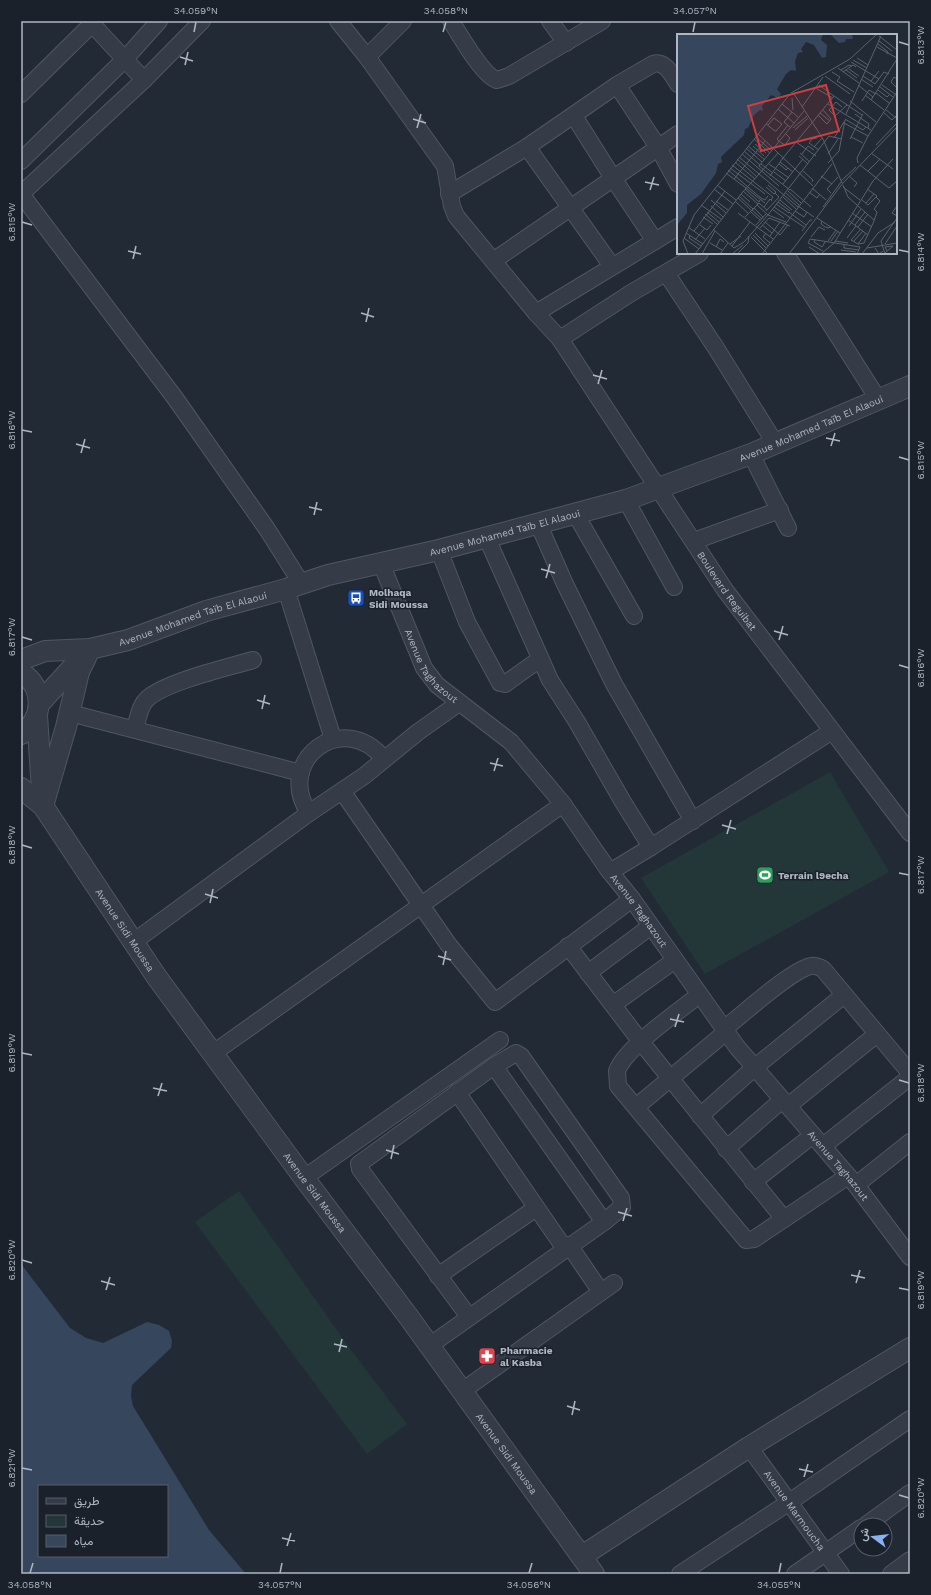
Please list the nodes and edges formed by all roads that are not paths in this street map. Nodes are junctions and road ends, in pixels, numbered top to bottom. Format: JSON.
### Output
{"nodes":[{"id":1,"x":159,"y":21,"type":"edge"},
{"id":2,"x":202,"y":21,"type":"edge"},
{"id":3,"x":338,"y":21,"type":"edge"},
{"id":4,"x":403,"y":21,"type":"edge"},
{"id":5,"x":450,"y":21,"type":"edge"},
{"id":6,"x":550,"y":21,"type":"edge"},
{"id":7,"x":602,"y":21,"type":"edge"},
{"id":8,"x":93,"y":22,"type":"edge"},
{"id":9,"x":566,"y":43,"type":"junction"},
{"id":10,"x":366,"y":57,"type":"junction"},
{"id":11,"x":125,"y":59,"type":"junction"},
{"id":12,"x":144,"y":80,"type":"junction"},
{"id":13,"x":677,"y":83,"type":"edge"},
{"id":14,"x":617,"y":85,"type":"junction"},
{"id":15,"x":21,"y":94,"type":"edge"},
{"id":16,"x":574,"y":116,"type":"junction"},
{"id":17,"x":677,"y":135,"type":"edge"},
{"id":18,"x":527,"y":147,"type":"junction"},
{"id":19,"x":658,"y":147,"type":"junction"},
{"id":20,"x":21,"y":161,"type":"edge"},
{"id":21,"x":613,"y":178,"type":"junction"},
{"id":22,"x":677,"y":182,"type":"edge"},
{"id":23,"x":21,"y":194,"type":"edge"},
{"id":24,"x":450,"y":194,"type":"junction"},
{"id":25,"x":570,"y":209,"type":"junction"},
{"id":26,"x":677,"y":229,"type":"edge"},
{"id":27,"x":655,"y":241,"type":"junction"},
{"id":28,"x":698,"y":254,"type":"edge"},
{"id":29,"x":786,"y":254,"type":"edge"},
{"id":30,"x":493,"y":261,"type":"junction"},
{"id":31,"x":612,"y":266,"type":"junction"},
{"id":32,"x":666,"y":273,"type":"junction"},
{"id":33,"x":536,"y":313,"type":"junction"},
{"id":34,"x":560,"y":339,"type":"junction"},
{"id":35,"x":910,"y":386,"type":"edge"},
{"id":36,"x":878,"y":399,"type":"junction"},
{"id":37,"x":775,"y":443,"type":"junction"},
{"id":38,"x":751,"y":454,"type":"junction"},
{"id":39,"x":657,"y":488,"type":"junction"},
{"id":40,"x":626,"y":500,"type":"junction"},
{"id":41,"x":780,"y":510,"type":"junction"},
{"id":42,"x":575,"y":513,"type":"junction"},
{"id":43,"x":538,"y":523,"type":"junction"},
{"id":44,"x":788,"y":528,"type":"dead end"},
{"id":45,"x":486,"y":536,"type":"junction"},
{"id":46,"x":694,"y":542,"type":"junction"},
{"id":47,"x":439,"y":550,"type":"junction"},
{"id":48,"x":381,"y":563,"type":"junction"},
{"id":49,"x":294,"y":586,"type":"junction"},
{"id":50,"x":674,"y":587,"type":"dead end"},
{"id":51,"x":634,"y":616,"type":"dead end"},
{"id":52,"x":90,"y":649,"type":"junction"},
{"id":53,"x":540,"y":659,"type":"junction"},
{"id":54,"x":21,"y":660,"type":"edge"},
{"id":55,"x":253,"y":660,"type":"dead end"},
{"id":56,"x":21,"y":673,"type":"edge"},
{"id":57,"x":459,"y":703,"type":"junction"},
{"id":58,"x":38,"y":710,"type":"junction"},
{"id":59,"x":70,"y":713,"type":"junction"},
{"id":60,"x":135,"y":729,"type":"junction"},
{"id":61,"x":832,"y":731,"type":"junction"},
{"id":62,"x":21,"y":734,"type":"edge"},
{"id":63,"x":333,"y":739,"type":"junction"},
{"id":64,"x":384,"y":759,"type":"junction"},
{"id":65,"x":301,"y":772,"type":"junction"},
{"id":66,"x":21,"y":788,"type":"edge"},
{"id":67,"x":342,"y":791,"type":"junction"},
{"id":68,"x":563,"y":804,"type":"junction"},
{"id":69,"x":43,"y":806,"type":"junction"},
{"id":70,"x":309,"y":813,"type":"junction"},
{"id":71,"x":692,"y":821,"type":"junction"},
{"id":72,"x":910,"y":833,"type":"edge"},
{"id":73,"x":652,"y":847,"type":"junction"},
{"id":74,"x":610,"y":872,"type":"junction"},
{"id":75,"x":632,"y":899,"type":"junction"},
{"id":76,"x":422,"y":907,"type":"junction"},
{"id":77,"x":651,"y":926,"type":"junction"},
{"id":78,"x":132,"y":943,"type":"junction"},
{"id":79,"x":568,"y":946,"type":"junction"},
{"id":80,"x":675,"y":960,"type":"junction"},
{"id":81,"x":588,"y":973,"type":"junction"},
{"id":82,"x":699,"y":995,"type":"junction"},
{"id":83,"x":844,"y":995,"type":"junction"},
{"id":84,"x":614,"y":1004,"type":"junction"},
{"id":85,"x":725,"y":1030,"type":"junction"},
{"id":86,"x":877,"y":1034,"type":"junction"},
{"id":87,"x":500,"y":1040,"type":"dead end"},
{"id":88,"x":641,"y":1042,"type":"junction"},
{"id":89,"x":212,"y":1054,"type":"junction"},
{"id":90,"x":494,"y":1066,"type":"junction"},
{"id":91,"x":754,"y":1068,"type":"junction"},
{"id":92,"x":910,"y":1073,"type":"edge"},
{"id":93,"x":910,"y":1077,"type":"edge"},
{"id":94,"x":671,"y":1078,"type":"junction"},
{"id":95,"x":457,"y":1092,"type":"junction"},
{"id":96,"x":785,"y":1103,"type":"junction"},
{"id":97,"x":636,"y":1107,"type":"junction"},
{"id":98,"x":700,"y":1116,"type":"junction"},
{"id":99,"x":818,"y":1140,"type":"junction"},
{"id":100,"x":910,"y":1142,"type":"edge"},
{"id":101,"x":726,"y":1149,"type":"junction"},
{"id":102,"x":304,"y":1178,"type":"junction"},
{"id":103,"x":852,"y":1180,"type":"junction"},
{"id":104,"x":753,"y":1182,"type":"junction"},
{"id":105,"x":536,"y":1208,"type":"junction"},
{"id":106,"x":784,"y":1219,"type":"junction"},
{"id":107,"x":604,"y":1222,"type":"junction"},
{"id":108,"x":567,"y":1247,"type":"junction"},
{"id":109,"x":910,"y":1257,"type":"edge"},
{"id":110,"x":438,"y":1276,"type":"junction"},
{"id":111,"x":469,"y":1317,"type":"junction"},
{"id":112,"x":429,"y":1346,"type":"junction"},
{"id":113,"x":910,"y":1348,"type":"edge"},
{"id":114,"x":462,"y":1392,"type":"junction"},
{"id":115,"x":910,"y":1419,"type":"edge"},
{"id":116,"x":749,"y":1448,"type":"junction"},
{"id":117,"x":910,"y":1493,"type":"edge"},
{"id":118,"x":788,"y":1503,"type":"junction"},
{"id":119,"x":877,"y":1517,"type":"edge"},
{"id":120,"x":853,"y":1534,"type":"edge"},
{"id":121,"x":825,"y":1554,"type":"junction"},
{"id":122,"x":582,"y":1556,"type":"junction"},
{"id":123,"x":910,"y":1560,"type":"edge"},
{"id":124,"x":594,"y":1574,"type":"edge"},
{"id":125,"x":680,"y":1574,"type":"edge"},
{"id":126,"x":795,"y":1574,"type":"edge"},
{"id":127,"x":841,"y":1574,"type":"edge"},
{"id":128,"x":891,"y":1574,"type":"edge"}],
"edges":[{"from":1,"to":11,"type":"street"},
{"from":2,"to":12,"type":"street"},
{"from":3,"to":10,"type":"street","name":"Boulevard Reguibat"},
{"from":4,"to":10,"type":"street"},
{"from":5,"to":9,"type":"street"},
{"from":6,"to":9,"type":"street"},
{"from":7,"to":9,"type":"street"},
{"from":8,"to":11,"type":"street"},
{"from":8,"to":15,"type":"street"},
{"from":10,"to":24,"type":"street","name":"Boulevard Reguibat"},
{"from":11,"to":12,"type":"street"},
{"from":11,"to":20,"type":"street"},
{"from":12,"to":23,"type":"street"},
{"from":13,"to":14,"type":"street"},
{"from":14,"to":16,"type":"street"},
{"from":14,"to":19,"type":"street"},
{"from":16,"to":18,"type":"street"},
{"from":16,"to":21,"type":"street"},
{"from":17,"to":19,"type":"street"},
{"from":18,"to":24,"type":"street"},
{"from":18,"to":25,"type":"street"},
{"from":19,"to":21,"type":"street"},
{"from":19,"to":22,"type":"street"},
{"from":21,"to":25,"type":"street"},
{"from":21,"to":27,"type":"street"},
{"from":23,"to":49,"type":"street"},
{"from":24,"to":30,"type":"street","name":"Boulevard Reguibat"},
{"from":25,"to":30,"type":"street"},
{"from":25,"to":31,"type":"street"},
{"from":26,"to":27,"type":"street"},
{"from":27,"to":31,"type":"street"},
{"from":28,"to":32,"type":"street"},
{"from":29,"to":36,"type":"street"},
{"from":30,"to":33,"type":"street","name":"Boulevard Reguibat"},
{"from":31,"to":33,"type":"street"},
{"from":32,"to":34,"type":"street"},
{"from":32,"to":37,"type":"street"},
{"from":33,"to":34,"type":"street","name":"Boulevard Reguibat"},
{"from":34,"to":39,"type":"street","name":"Boulevard Reguibat"},
{"from":35,"to":36,"type":"street","name":"Avenue Mohamed Taïb El Alaoui"},
{"from":36,"to":37,"type":"street","name":"Avenue Mohamed Taïb El Alaoui"},
{"from":37,"to":38,"type":"street","name":"Avenue Mohamed Taïb El Alaoui"},
{"from":38,"to":39,"type":"street","name":"Avenue Mohamed Taïb El Alaoui"},
{"from":38,"to":41,"type":"street"},
{"from":39,"to":40,"type":"street","name":"Avenue Mohamed Taïb El Alaoui"},
{"from":39,"to":46,"type":"street","name":"Boulevard Reguibat"},
{"from":40,"to":42,"type":"street","name":"Avenue Mohamed Taïb El Alaoui"},
{"from":40,"to":50,"type":"street"},
{"from":41,"to":44,"type":"street"},
{"from":41,"to":46,"type":"street"},
{"from":42,"to":43,"type":"street","name":"Avenue Mohamed Taïb El Alaoui"},
{"from":42,"to":51,"type":"street"},
{"from":43,"to":45,"type":"street","name":"Avenue Mohamed Taïb El Alaoui"},
{"from":43,"to":71,"type":"street"},
{"from":45,"to":47,"type":"street","name":"Avenue Mohamed Taïb El Alaoui"},
{"from":45,"to":53,"type":"street"},
{"from":46,"to":61,"type":"street","name":"Boulevard Reguibat"},
{"from":47,"to":48,"type":"street","name":"Avenue Mohamed Taïb El Alaoui"},
{"from":47,"to":53,"type":"street"},
{"from":48,"to":49,"type":"street","name":"Avenue Mohamed Taïb El Alaoui"},
{"from":48,"to":57,"type":"street","name":"Avenue Taghazout"},
{"from":49,"to":52,"type":"street","name":"Avenue Mohamed Taïb El Alaoui"},
{"from":49,"to":63,"type":"street"},
{"from":52,"to":54,"type":"street","name":"Avenue Mohamed Taïb El Alaoui"},
{"from":52,"to":58,"type":"street"},
{"from":52,"to":59,"type":"street"},
{"from":53,"to":73,"type":"street"},
{"from":55,"to":60,"type":"street"},
{"from":56,"to":58,"type":"street"},
{"from":57,"to":64,"type":"street"},
{"from":57,"to":68,"type":"street","name":"Avenue Taghazout"},
{"from":58,"to":62,"type":"street"},
{"from":58,"to":69,"type":"street"},
{"from":59,"to":60,"type":"street"},
{"from":59,"to":69,"type":"street"},
{"from":60,"to":65,"type":"street"},
{"from":61,"to":71,"type":"street"},
{"from":61,"to":72,"type":"street","name":"Boulevard Reguibat"},
{"from":63,"to":64,"type":"street"},
{"from":63,"to":65,"type":"street"},
{"from":64,"to":67,"type":"street"},
{"from":65,"to":70,"type":"street"},
{"from":66,"to":69,"type":"street","name":"Avenue Sidi Moussa"},
{"from":67,"to":70,"type":"street"},
{"from":67,"to":76,"type":"street"},
{"from":68,"to":74,"type":"street","name":"Avenue Taghazout"},
{"from":68,"to":76,"type":"street"},
{"from":69,"to":78,"type":"street","name":"Avenue Sidi Moussa"},
{"from":70,"to":78,"type":"street"},
{"from":71,"to":73,"type":"street"},
{"from":73,"to":74,"type":"street"},
{"from":74,"to":75,"type":"street","name":"Avenue Taghazout"},
{"from":75,"to":77,"type":"street","name":"Avenue Taghazout"},
{"from":75,"to":79,"type":"street"},
{"from":76,"to":79,"type":"street"},
{"from":76,"to":89,"type":"street"},
{"from":77,"to":80,"type":"street","name":"Avenue Taghazout"},
{"from":77,"to":81,"type":"street"},
{"from":78,"to":89,"type":"street","name":"Avenue Sidi Moussa"},
{"from":79,"to":81,"type":"street"},
{"from":80,"to":82,"type":"street","name":"Avenue Taghazout"},
{"from":80,"to":84,"type":"street"},
{"from":81,"to":84,"type":"street"},
{"from":82,"to":85,"type":"street","name":"Avenue Taghazout"},
{"from":82,"to":88,"type":"street"},
{"from":83,"to":85,"type":"street"},
{"from":83,"to":86,"type":"street"},
{"from":83,"to":91,"type":"street"},
{"from":84,"to":88,"type":"street"},
{"from":85,"to":91,"type":"street","name":"Avenue Taghazout"},
{"from":85,"to":94,"type":"street"},
{"from":86,"to":92,"type":"street"},
{"from":86,"to":96,"type":"street"},
{"from":87,"to":102,"type":"street"},
{"from":88,"to":94,"type":"street"},
{"from":88,"to":97,"type":"street"},
{"from":89,"to":102,"type":"street","name":"Avenue Sidi Moussa"},
{"from":90,"to":95,"type":"street"},
{"from":90,"to":107,"type":"street"},
{"from":90,"to":107,"type":"street"},
{"from":91,"to":96,"type":"street","name":"Avenue Taghazout"},
{"from":91,"to":98,"type":"street"},
{"from":93,"to":99,"type":"street"},
{"from":94,"to":97,"type":"street"},
{"from":94,"to":98,"type":"street"},
{"from":95,"to":105,"type":"street"},
{"from":95,"to":110,"type":"street"},
{"from":96,"to":99,"type":"street","name":"Avenue Taghazout"},
{"from":96,"to":101,"type":"street"},
{"from":97,"to":106,"type":"street"},
{"from":98,"to":101,"type":"street"},
{"from":99,"to":103,"type":"street","name":"Avenue Taghazout"},
{"from":99,"to":104,"type":"street"},
{"from":100,"to":103,"type":"street"},
{"from":101,"to":104,"type":"street"},
{"from":102,"to":112,"type":"street","name":"Avenue Sidi Moussa"},
{"from":103,"to":106,"type":"street"},
{"from":103,"to":109,"type":"street","name":"Avenue Taghazout"},
{"from":104,"to":106,"type":"street"},
{"from":105,"to":108,"type":"street"},
{"from":105,"to":110,"type":"street"},
{"from":107,"to":108,"type":"street"},
{"from":108,"to":111,"type":"street"},
{"from":108,"to":114,"type":"street"},
{"from":110,"to":111,"type":"street"},
{"from":111,"to":112,"type":"street"},
{"from":112,"to":114,"type":"street","name":"Avenue Sidi Moussa"},
{"from":113,"to":116,"type":"street"},
{"from":114,"to":122,"type":"street","name":"Avenue Sidi Moussa"},
{"from":115,"to":118,"type":"street"},
{"from":116,"to":118,"type":"street","name":"Avenue Marmoucha"},
{"from":116,"to":122,"type":"street"},
{"from":117,"to":119,"type":"street"},
{"from":118,"to":121,"type":"street","name":"Avenue Marmoucha"},
{"from":118,"to":125,"type":"street"},
{"from":120,"to":121,"type":"street"},
{"from":121,"to":126,"type":"street"},
{"from":121,"to":127,"type":"street","name":"Avenue Marmoucha"},
{"from":122,"to":124,"type":"street","name":"Avenue Sidi Moussa"},
{"from":123,"to":128,"type":"street"}]}
